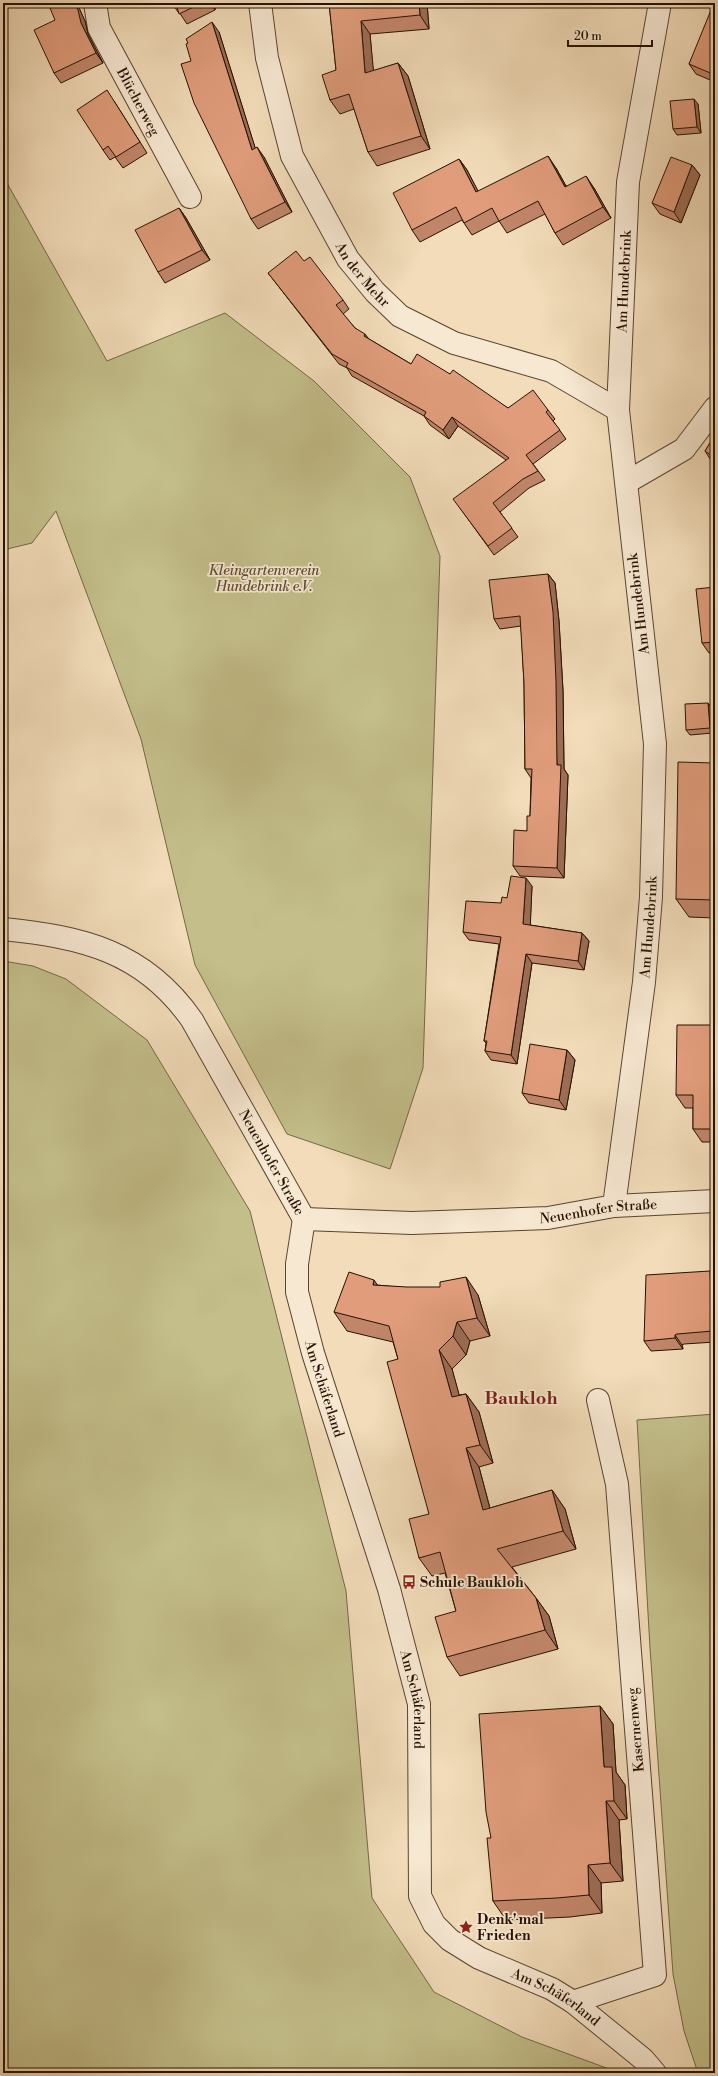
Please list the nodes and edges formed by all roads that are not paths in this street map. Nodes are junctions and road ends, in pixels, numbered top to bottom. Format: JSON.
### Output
{"nodes":[{"id":1,"x":95,"y":3,"type":"edge"},
{"id":2,"x":260,"y":3,"type":"edge"},
{"id":3,"x":660,"y":3,"type":"edge"},
{"id":4,"x":190,"y":197,"type":"dead end"},
{"id":5,"x":715,"y":408,"type":"edge"},
{"id":6,"x":618,"y":410,"type":"junction"},
{"id":7,"x":627,"y":482,"type":"junction"},
{"id":8,"x":3,"y":929,"type":"edge"},
{"id":9,"x":715,"y":1202,"type":"edge"},
{"id":10,"x":614,"y":1206,"type":"junction"},
{"id":11,"x":304,"y":1219,"type":"junction"},
{"id":12,"x":598,"y":1400,"type":"dead end"},
{"id":13,"x":573,"y":2002,"type":"junction"},
{"id":14,"x":654,"y":2073,"type":"edge"}],
"edges":[{"from":1,"to":4,"type":"street","name":"Blücherweg"},
{"from":2,"to":6,"type":"street","name":"An der Mehr"},
{"from":3,"to":6,"type":"street","name":"Am Hundebrink"},
{"from":5,"to":7,"type":"street"},
{"from":6,"to":7,"type":"street","name":"Am Hundebrink"},
{"from":7,"to":10,"type":"street","name":"Am Hundebrink"},
{"from":8,"to":11,"type":"street","name":"Neuenhofer Straße"},
{"from":9,"to":10,"type":"street","name":"Neuenhofer Straße"},
{"from":10,"to":11,"type":"street","name":"Neuenhofer Straße"},
{"from":11,"to":13,"type":"street","name":"Am Schäferland"},
{"from":12,"to":13,"type":"street","name":"Kasernenweg"},
{"from":13,"to":14,"type":"street","name":"Am Schäferland"}]}
